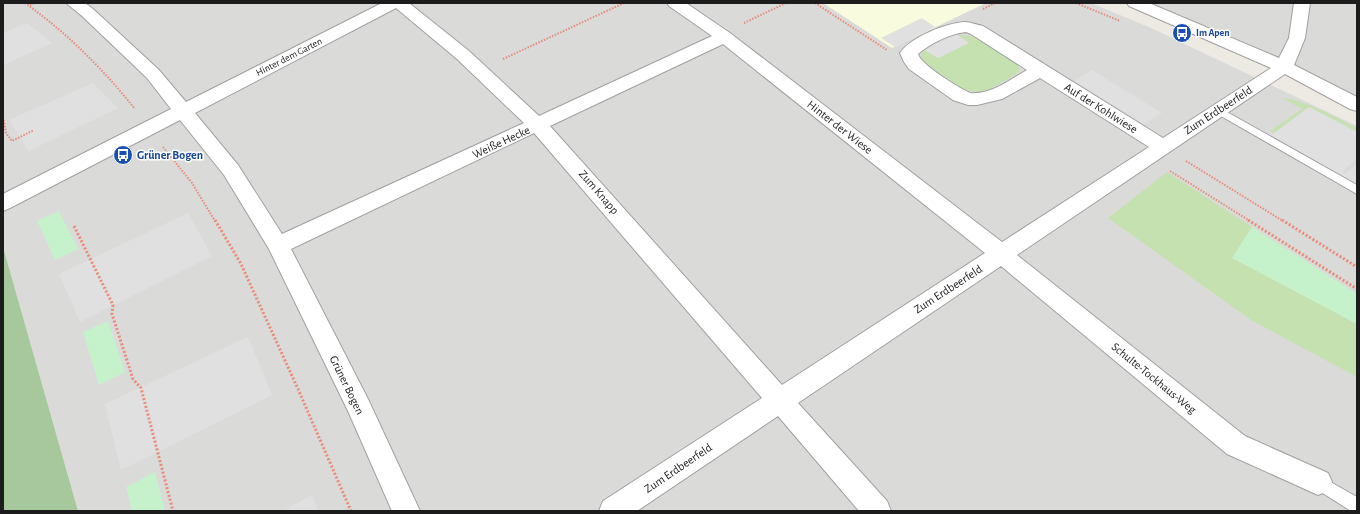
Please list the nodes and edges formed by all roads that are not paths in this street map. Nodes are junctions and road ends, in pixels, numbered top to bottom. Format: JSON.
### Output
{"nodes":[{"id":1,"x":74,"y":3,"type":"edge"},
{"id":2,"x":394,"y":3,"type":"edge"},
{"id":3,"x":399,"y":3,"type":"edge"},
{"id":4,"x":676,"y":3,"type":"edge"},
{"id":5,"x":1134,"y":3,"type":"edge"},
{"id":6,"x":1302,"y":3,"type":"edge"},
{"id":7,"x":722,"y":36,"type":"junction"},
{"id":8,"x":1284,"y":67,"type":"junction"},
{"id":9,"x":1040,"y":70,"type":"junction"},
{"id":10,"x":1357,"y":105,"type":"edge"},
{"id":11,"x":1218,"y":110,"type":"junction"},
{"id":12,"x":184,"y":111,"type":"junction"},
{"id":13,"x":538,"y":125,"type":"junction"},
{"id":14,"x":1163,"y":147,"type":"junction"},
{"id":15,"x":1357,"y":190,"type":"edge"},
{"id":16,"x":3,"y":203,"type":"edge"},
{"id":17,"x":278,"y":245,"type":"junction"},
{"id":18,"x":1001,"y":254,"type":"junction"},
{"id":19,"x":780,"y":400,"type":"junction"},
{"id":20,"x":1318,"y":482,"type":"joint"},
{"id":21,"x":1357,"y":506,"type":"edge"},
{"id":22,"x":406,"y":511,"type":"edge"},
{"id":23,"x":613,"y":511,"type":"edge"},
{"id":24,"x":877,"y":511,"type":"edge"}],
"edges":[{"from":1,"to":12,"type":"street","name":"Grüner Bogen"},
{"from":2,"to":12,"type":"street","name":"Hinter dem Garten"},
{"from":3,"to":13,"type":"street","name":"Zum Knapp"},
{"from":4,"to":7,"type":"street","name":"Hinter der Wiese"},
{"from":5,"to":8,"type":"street"},
{"from":6,"to":8,"type":"street"},
{"from":7,"to":13,"type":"street","name":"Weiße Hecke"},
{"from":7,"to":18,"type":"street","name":"Hinter der Wiese"},
{"from":8,"to":10,"type":"street"},
{"from":8,"to":11,"type":"street","name":"Zum Erdbeerfeld"},
{"from":9,"to":9,"type":"street","name":"Auf der Kohlwiese"},
{"from":9,"to":14,"type":"street","name":"Auf der Kohlwiese"},
{"from":11,"to":14,"type":"street","name":"Zum Erdbeerfeld"},
{"from":11,"to":15,"type":"lane"},
{"from":12,"to":16,"type":"street","name":"Hinter dem Garten"},
{"from":12,"to":17,"type":"street","name":"Grüner Bogen"},
{"from":13,"to":17,"type":"street","name":"Weiße Hecke"},
{"from":13,"to":19,"type":"street","name":"Zum Knapp"},
{"from":14,"to":18,"type":"street","name":"Zum Erdbeerfeld"},
{"from":17,"to":22,"type":"street","name":"Grüner Bogen"},
{"from":18,"to":19,"type":"street","name":"Zum Erdbeerfeld"},
{"from":18,"to":20,"type":"street","name":"Schulte-Tockhaus-Weg"},
{"from":19,"to":23,"type":"street","name":"Zum Erdbeerfeld"},
{"from":19,"to":24,"type":"street","name":"Zum Knapp"},
{"from":20,"to":21,"type":"lane"}]}
